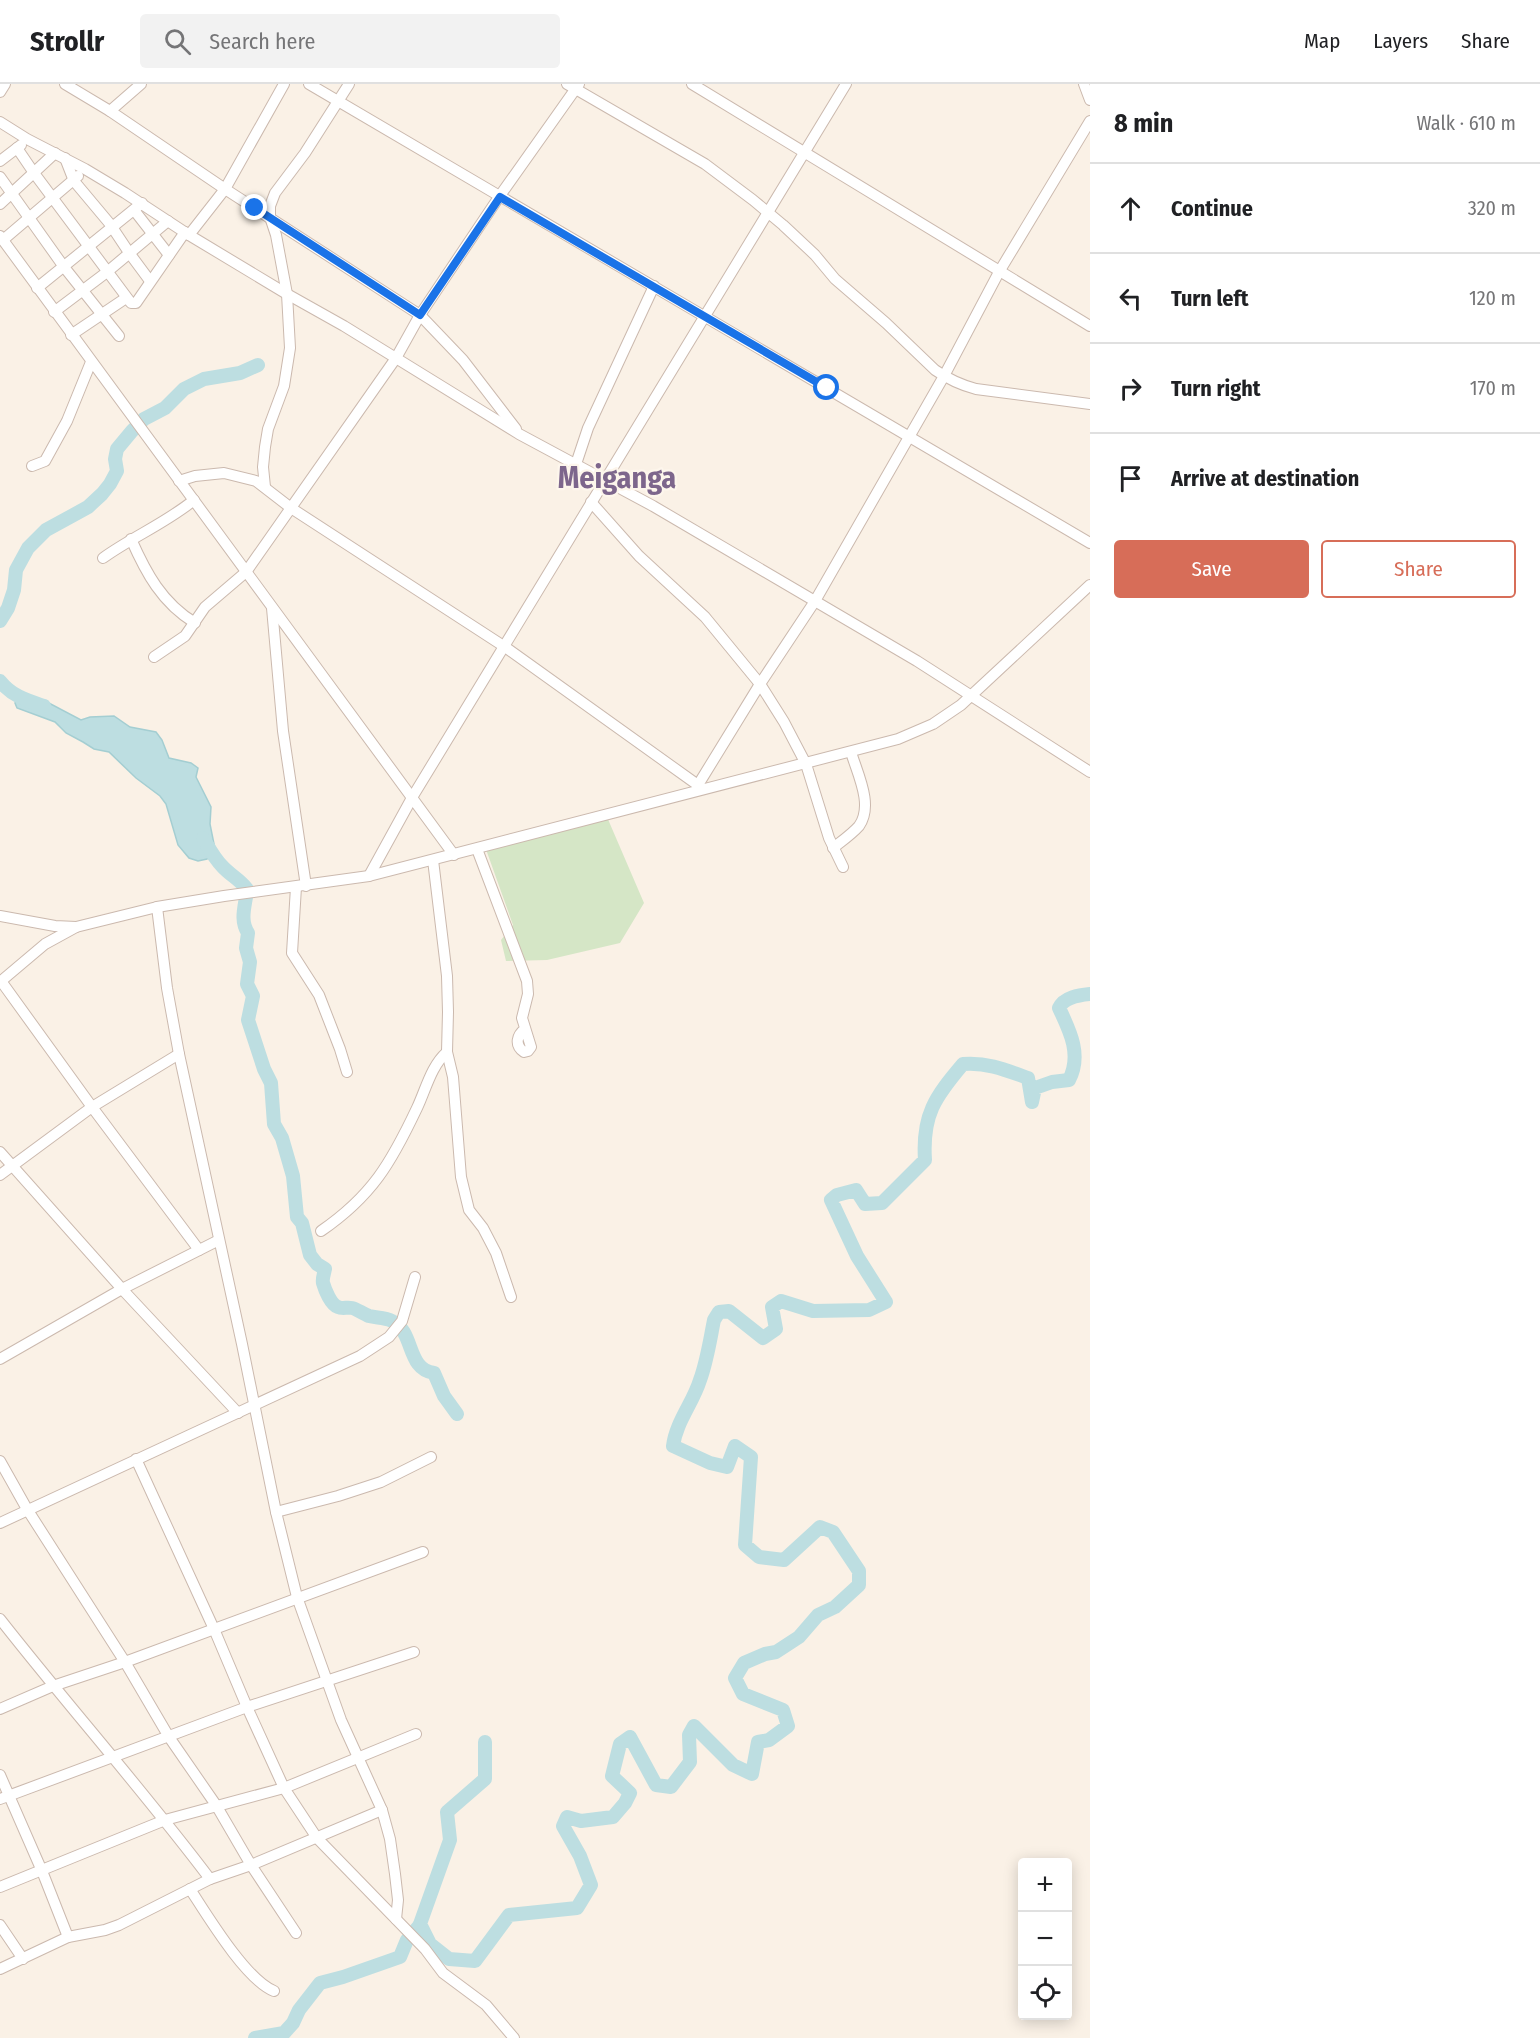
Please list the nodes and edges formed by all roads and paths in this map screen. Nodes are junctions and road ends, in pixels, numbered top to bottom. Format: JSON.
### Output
{"nodes":[{"id":1,"x":5,"y":84,"type":"edge"},
{"id":2,"x":65,"y":84,"type":"edge"},
{"id":3,"x":141,"y":84,"type":"edge"},
{"id":4,"x":284,"y":84,"type":"edge"},
{"id":5,"x":309,"y":84,"type":"edge"},
{"id":6,"x":349,"y":84,"type":"edge"},
{"id":7,"x":692,"y":84,"type":"edge"},
{"id":8,"x":846,"y":84,"type":"edge"},
{"id":9,"x":1084,"y":84,"type":"edge"},
{"id":10,"x":574,"y":86,"type":"edge"},
{"id":11,"x":0,"y":92,"type":"edge"},
{"id":12,"x":1090,"y":100,"type":"edge"},
{"id":13,"x":339,"y":102,"type":"junction"},
{"id":14,"x":110,"y":111,"type":"junction"},
{"id":15,"x":1090,"y":121,"type":"edge"},
{"id":16,"x":0,"y":122,"type":"edge"},
{"id":17,"x":27,"y":139,"type":"junction"},
{"id":18,"x":17,"y":148,"type":"junction"},
{"id":19,"x":805,"y":152,"type":"junction"},
{"id":20,"x":60,"y":156,"type":"junction"},
{"id":21,"x":0,"y":161,"type":"edge"},
{"id":22,"x":85,"y":169,"type":"junction"},
{"id":23,"x":34,"y":173,"type":"junction"},
{"id":24,"x":0,"y":177,"type":"edge"},
{"id":25,"x":74,"y":181,"type":"junction"},
{"id":26,"x":225,"y":189,"type":"junction"},
{"id":27,"x":12,"y":193,"type":"junction"},
{"id":28,"x":500,"y":197,"type":"junction"},
{"id":29,"x":53,"y":198,"type":"junction"},
{"id":30,"x":0,"y":204,"type":"edge"},
{"id":31,"x":138,"y":207,"type":"junction"},
{"id":32,"x":768,"y":212,"type":"junction"},
{"id":33,"x":29,"y":217,"type":"junction"},
{"id":34,"x":270,"y":217,"type":"junction"},
{"id":35,"x":168,"y":221,"type":"junction"},
{"id":36,"x":113,"y":228,"type":"junction"},
{"id":37,"x":187,"y":233,"type":"junction"},
{"id":38,"x":153,"y":235,"type":"junction"},
{"id":39,"x":1,"y":238,"type":"edge"},
{"id":40,"x":89,"y":247,"type":"junction"},
{"id":41,"x":130,"y":254,"type":"junction"},
{"id":42,"x":169,"y":255,"type":"junction"},
{"id":43,"x":64,"y":267,"type":"junction"},
{"id":44,"x":107,"y":272,"type":"junction"},
{"id":45,"x":999,"y":272,"type":"junction"},
{"id":46,"x":150,"y":281,"type":"junction"},
{"id":47,"x":654,"y":286,"type":"junction"},
{"id":48,"x":37,"y":288,"type":"junction"},
{"id":49,"x":83,"y":290,"type":"junction"},
{"id":50,"x":287,"y":294,"type":"junction"},
{"id":51,"x":126,"y":298,"type":"junction"},
{"id":52,"x":54,"y":312,"type":"junction"},
{"id":53,"x":102,"y":315,"type":"junction"},
{"id":54,"x":420,"y":315,"type":"junction"},
{"id":55,"x":705,"y":315,"type":"junction"},
{"id":56,"x":1090,"y":326,"type":"edge"},
{"id":57,"x":71,"y":335,"type":"junction"},
{"id":58,"x":119,"y":336,"type":"dead end"},
{"id":59,"x":396,"y":358,"type":"junction"},
{"id":60,"x":91,"y":362,"type":"junction"},
{"id":61,"x":944,"y":376,"type":"junction"},
{"id":62,"x":1090,"y":404,"type":"edge"},
{"id":63,"x":519,"y":434,"type":"junction"},
{"id":64,"x":909,"y":437,"type":"junction"},
{"id":65,"x":576,"y":464,"type":"junction"},
{"id":66,"x":32,"y":466,"type":"dead end"},
{"id":67,"x":604,"y":480,"type":"junction"},
{"id":68,"x":179,"y":481,"type":"junction"},
{"id":69,"x":265,"y":488,"type":"junction"},
{"id":70,"x":194,"y":500,"type":"junction"},
{"id":71,"x":591,"y":502,"type":"junction"},
{"id":72,"x":291,"y":508,"type":"junction"},
{"id":73,"x":131,"y":539,"type":"junction"},
{"id":74,"x":1090,"y":543,"type":"edge"},
{"id":75,"x":103,"y":558,"type":"dead end"},
{"id":76,"x":246,"y":572,"type":"junction"},
{"id":77,"x":1090,"y":585,"type":"edge"},
{"id":78,"x":814,"y":601,"type":"junction"},
{"id":79,"x":272,"y":608,"type":"junction"},
{"id":80,"x":195,"y":623,"type":"junction"},
{"id":81,"x":505,"y":647,"type":"junction"},
{"id":82,"x":154,"y":657,"type":"dead end"},
{"id":83,"x":760,"y":684,"type":"junction"},
{"id":84,"x":972,"y":695,"type":"junction"},
{"id":85,"x":851,"y":752,"type":"junction"},
{"id":86,"x":806,"y":764,"type":"junction"},
{"id":87,"x":1090,"y":772,"type":"edge"},
{"id":88,"x":701,"y":787,"type":"junction"},
{"id":89,"x":413,"y":796,"type":"junction"},
{"id":90,"x":833,"y":848,"type":"junction"},
{"id":91,"x":477,"y":849,"type":"junction"},
{"id":92,"x":454,"y":855,"type":"junction"},
{"id":93,"x":433,"y":860,"type":"junction"},
{"id":94,"x":843,"y":867,"type":"dead end"},
{"id":95,"x":369,"y":876,"type":"junction"},
{"id":96,"x":301,"y":886,"type":"junction"},
{"id":97,"x":158,"y":908,"type":"junction"},
{"id":98,"x":0,"y":916,"type":"edge"},
{"id":99,"x":76,"y":927,"type":"junction"},
{"id":100,"x":0,"y":981,"type":"edge"},
{"id":101,"x":525,"y":1029,"type":"dead end"},
{"id":102,"x":447,"y":1052,"type":"junction"},
{"id":103,"x":178,"y":1054,"type":"junction"},
{"id":104,"x":346,"y":1072,"type":"dead end"},
{"id":105,"x":92,"y":1107,"type":"junction"},
{"id":106,"x":0,"y":1152,"type":"edge"},
{"id":107,"x":12,"y":1165,"type":"junction"},
{"id":108,"x":0,"y":1175,"type":"edge"},
{"id":109,"x":321,"y":1231,"type":"dead end"},
{"id":110,"x":219,"y":1240,"type":"junction"},
{"id":111,"x":199,"y":1250,"type":"junction"},
{"id":112,"x":416,"y":1277,"type":"dead end"},
{"id":113,"x":122,"y":1289,"type":"junction"},
{"id":114,"x":511,"y":1298,"type":"dead end"},
{"id":115,"x":0,"y":1359,"type":"edge"},
{"id":116,"x":254,"y":1404,"type":"junction"},
{"id":117,"x":238,"y":1413,"type":"junction"},
{"id":118,"x":431,"y":1457,"type":"dead end"},
{"id":119,"x":136,"y":1459,"type":"junction"},
{"id":120,"x":0,"y":1461,"type":"edge"},
{"id":121,"x":27,"y":1509,"type":"junction"},
{"id":122,"x":276,"y":1512,"type":"junction"},
{"id":123,"x":0,"y":1523,"type":"edge"},
{"id":124,"x":423,"y":1552,"type":"dead end"},
{"id":125,"x":297,"y":1597,"type":"junction"},
{"id":126,"x":0,"y":1619,"type":"edge"},
{"id":127,"x":214,"y":1629,"type":"junction"},
{"id":128,"x":414,"y":1652,"type":"dead end"},
{"id":129,"x":125,"y":1662,"type":"junction"},
{"id":130,"x":327,"y":1680,"type":"junction"},
{"id":131,"x":53,"y":1686,"type":"junction"},
{"id":132,"x":247,"y":1707,"type":"junction"},
{"id":133,"x":0,"y":1709,"type":"edge"},
{"id":134,"x":416,"y":1734,"type":"dead end"},
{"id":135,"x":170,"y":1737,"type":"junction"},
{"id":136,"x":115,"y":1758,"type":"junction"},
{"id":137,"x":358,"y":1759,"type":"junction"},
{"id":138,"x":0,"y":1774,"type":"edge"},
{"id":139,"x":284,"y":1788,"type":"junction"},
{"id":140,"x":4,"y":1797,"type":"edge"},
{"id":141,"x":216,"y":1805,"type":"junction"},
{"id":142,"x":382,"y":1810,"type":"junction"},
{"id":143,"x":165,"y":1820,"type":"junction"},
{"id":144,"x":317,"y":1838,"type":"junction"},
{"id":145,"x":251,"y":1865,"type":"junction"},
{"id":146,"x":42,"y":1871,"type":"junction"},
{"id":147,"x":210,"y":1879,"type":"junction"},
{"id":148,"x":0,"y":1887,"type":"edge"},
{"id":149,"x":190,"y":1889,"type":"junction"},
{"id":150,"x":397,"y":1920,"type":"junction"},
{"id":151,"x":0,"y":1925,"type":"edge"},
{"id":152,"x":296,"y":1933,"type":"dead end"},
{"id":153,"x":68,"y":1937,"type":"junction"},
{"id":154,"x":23,"y":1959,"type":"junction"},
{"id":155,"x":0,"y":1969,"type":"edge"},
{"id":156,"x":274,"y":1991,"type":"dead end"},
{"id":157,"x":514,"y":2038,"type":"edge"}],
"edges":[{"from":1,"to":11,"type":"street"},
{"from":2,"to":14,"type":"street"},
{"from":3,"to":14,"type":"street"},
{"from":4,"to":26,"type":"street"},
{"from":5,"to":13,"type":"street"},
{"from":6,"to":13,"type":"street"},
{"from":7,"to":19,"type":"street"},
{"from":8,"to":19,"type":"street"},
{"from":9,"to":12,"type":"street"},
{"from":10,"to":28,"type":"street"},
{"from":10,"to":32,"type":"street"},
{"from":13,"to":28,"type":"street"},
{"from":13,"to":34,"type":"street"},
{"from":14,"to":26,"type":"street"},
{"from":15,"to":45,"type":"street"},
{"from":16,"to":17,"type":"street"},
{"from":17,"to":18,"type":"street"},
{"from":17,"to":20,"type":"street"},
{"from":18,"to":21,"type":"street"},
{"from":18,"to":23,"type":"street"},
{"from":19,"to":32,"type":"street"},
{"from":19,"to":45,"type":"street"},
{"from":20,"to":22,"type":"street"},
{"from":20,"to":23,"type":"street"},
{"from":20,"to":25,"type":"street"},
{"from":22,"to":25,"type":"street"},
{"from":22,"to":31,"type":"street"},
{"from":23,"to":27,"type":"street"},
{"from":23,"to":29,"type":"street"},
{"from":24,"to":27,"type":"street"},
{"from":25,"to":29,"type":"street"},
{"from":25,"to":36,"type":"street"},
{"from":26,"to":34,"type":"street"},
{"from":26,"to":37,"type":"street"},
{"from":27,"to":30,"type":"street"},
{"from":27,"to":33,"type":"street"},
{"from":28,"to":47,"type":"street"},
{"from":28,"to":54,"type":"street"},
{"from":29,"to":33,"type":"street"},
{"from":29,"to":40,"type":"street"},
{"from":31,"to":35,"type":"street"},
{"from":31,"to":36,"type":"street"},
{"from":31,"to":38,"type":"street"},
{"from":32,"to":55,"type":"street"},
{"from":32,"to":61,"type":"street"},
{"from":33,"to":39,"type":"street"},
{"from":33,"to":43,"type":"street"},
{"from":34,"to":50,"type":"street"},
{"from":34,"to":54,"type":"street"},
{"from":35,"to":37,"type":"street"},
{"from":35,"to":38,"type":"street"},
{"from":36,"to":40,"type":"street"},
{"from":36,"to":41,"type":"street"},
{"from":37,"to":42,"type":"street"},
{"from":37,"to":50,"type":"street"},
{"from":38,"to":41,"type":"street"},
{"from":38,"to":42,"type":"street"},
{"from":39,"to":48,"type":"street"},
{"from":40,"to":43,"type":"street"},
{"from":40,"to":44,"type":"street"},
{"from":41,"to":44,"type":"street"},
{"from":41,"to":46,"type":"street"},
{"from":42,"to":46,"type":"street"},
{"from":43,"to":48,"type":"street"},
{"from":43,"to":49,"type":"street"},
{"from":44,"to":49,"type":"street"},
{"from":44,"to":51,"type":"street"},
{"from":45,"to":56,"type":"street"},
{"from":45,"to":61,"type":"street"},
{"from":46,"to":51,"type":"street"},
{"from":47,"to":55,"type":"street"},
{"from":47,"to":65,"type":"street"},
{"from":48,"to":52,"type":"street"},
{"from":49,"to":52,"type":"street"},
{"from":49,"to":53,"type":"street"},
{"from":50,"to":59,"type":"street"},
{"from":50,"to":69,"type":"street"},
{"from":51,"to":53,"type":"street"},
{"from":52,"to":57,"type":"street"},
{"from":53,"to":57,"type":"street"},
{"from":53,"to":58,"type":"street"},
{"from":54,"to":59,"type":"street"},
{"from":54,"to":63,"type":"street"},
{"from":55,"to":64,"type":"street"},
{"from":55,"to":67,"type":"street"},
{"from":57,"to":60,"type":"street"},
{"from":59,"to":63,"type":"street"},
{"from":59,"to":72,"type":"street"},
{"from":60,"to":66,"type":"street"},
{"from":60,"to":68,"type":"street"},
{"from":61,"to":62,"type":"street"},
{"from":61,"to":64,"type":"street"},
{"from":63,"to":65,"type":"street"},
{"from":64,"to":74,"type":"street"},
{"from":64,"to":78,"type":"street"},
{"from":65,"to":67,"type":"street"},
{"from":67,"to":71,"type":"street"},
{"from":67,"to":78,"type":"street"},
{"from":68,"to":69,"type":"street"},
{"from":68,"to":70,"type":"street"},
{"from":69,"to":72,"type":"street"},
{"from":70,"to":73,"type":"street"},
{"from":70,"to":76,"type":"street"},
{"from":71,"to":81,"type":"street"},
{"from":71,"to":83,"type":"street"},
{"from":72,"to":76,"type":"street"},
{"from":72,"to":81,"type":"street"},
{"from":73,"to":75,"type":"street"},
{"from":73,"to":80,"type":"street"},
{"from":76,"to":79,"type":"street"},
{"from":76,"to":80,"type":"street"},
{"from":77,"to":84,"type":"street"},
{"from":78,"to":83,"type":"street"},
{"from":78,"to":84,"type":"street"},
{"from":79,"to":89,"type":"street"},
{"from":79,"to":96,"type":"street"},
{"from":80,"to":82,"type":"street"},
{"from":81,"to":88,"type":"street"},
{"from":81,"to":89,"type":"street"},
{"from":83,"to":86,"type":"street"},
{"from":83,"to":88,"type":"street"},
{"from":84,"to":85,"type":"street"},
{"from":84,"to":87,"type":"street"},
{"from":85,"to":86,"type":"street"},
{"from":85,"to":90,"type":"street"},
{"from":86,"to":88,"type":"street"},
{"from":86,"to":90,"type":"street"},
{"from":88,"to":91,"type":"street"},
{"from":89,"to":92,"type":"street"},
{"from":89,"to":95,"type":"street"},
{"from":90,"to":94,"type":"street"},
{"from":91,"to":92,"type":"street"},
{"from":91,"to":101,"type":"street"},
{"from":92,"to":93,"type":"street"},
{"from":93,"to":95,"type":"street"},
{"from":93,"to":102,"type":"street"},
{"from":95,"to":96,"type":"street"},
{"from":96,"to":97,"type":"street"},
{"from":96,"to":104,"type":"street"},
{"from":97,"to":99,"type":"street"},
{"from":97,"to":103,"type":"street"},
{"from":98,"to":99,"type":"street"},
{"from":99,"to":100,"type":"street"},
{"from":100,"to":105,"type":"street"},
{"from":102,"to":109,"type":"street"},
{"from":102,"to":114,"type":"street"},
{"from":103,"to":105,"type":"street"},
{"from":103,"to":110,"type":"street"},
{"from":105,"to":107,"type":"street"},
{"from":105,"to":111,"type":"street"},
{"from":106,"to":107,"type":"street"},
{"from":107,"to":108,"type":"street"},
{"from":107,"to":113,"type":"street"},
{"from":110,"to":111,"type":"street"},
{"from":110,"to":116,"type":"street"},
{"from":111,"to":113,"type":"street"},
{"from":112,"to":116,"type":"street"},
{"from":113,"to":115,"type":"street"},
{"from":113,"to":117,"type":"street"},
{"from":116,"to":117,"type":"street"},
{"from":116,"to":122,"type":"street"},
{"from":117,"to":119,"type":"street"},
{"from":118,"to":122,"type":"street"},
{"from":119,"to":121,"type":"street"},
{"from":119,"to":127,"type":"street"},
{"from":120,"to":121,"type":"street"},
{"from":121,"to":123,"type":"street"},
{"from":121,"to":129,"type":"street"},
{"from":122,"to":125,"type":"street"},
{"from":124,"to":125,"type":"street"},
{"from":125,"to":127,"type":"street"},
{"from":125,"to":130,"type":"street"},
{"from":126,"to":131,"type":"street"},
{"from":127,"to":129,"type":"street"},
{"from":127,"to":132,"type":"street"},
{"from":128,"to":130,"type":"street"},
{"from":129,"to":131,"type":"street"},
{"from":129,"to":135,"type":"street"},
{"from":130,"to":132,"type":"street"},
{"from":130,"to":137,"type":"street"},
{"from":131,"to":133,"type":"street"},
{"from":131,"to":136,"type":"street"},
{"from":132,"to":135,"type":"street"},
{"from":132,"to":139,"type":"street"},
{"from":134,"to":137,"type":"street"},
{"from":135,"to":136,"type":"street"},
{"from":135,"to":141,"type":"street"},
{"from":136,"to":140,"type":"street"},
{"from":136,"to":143,"type":"street"},
{"from":137,"to":139,"type":"street"},
{"from":137,"to":142,"type":"street"},
{"from":138,"to":140,"type":"street"},
{"from":139,"to":141,"type":"street"},
{"from":139,"to":144,"type":"street"},
{"from":140,"to":146,"type":"street"},
{"from":141,"to":143,"type":"street"},
{"from":141,"to":145,"type":"street"},
{"from":142,"to":144,"type":"street"},
{"from":142,"to":150,"type":"street"},
{"from":143,"to":146,"type":"street"},
{"from":143,"to":147,"type":"street"},
{"from":144,"to":145,"type":"street"},
{"from":144,"to":150,"type":"street"},
{"from":145,"to":147,"type":"street"},
{"from":145,"to":152,"type":"street"},
{"from":146,"to":148,"type":"street"},
{"from":146,"to":153,"type":"street"},
{"from":147,"to":149,"type":"street"},
{"from":149,"to":153,"type":"street"},
{"from":149,"to":156,"type":"street"},
{"from":150,"to":157,"type":"street"},
{"from":151,"to":154,"type":"street"},
{"from":153,"to":154,"type":"street"},
{"from":154,"to":155,"type":"street"}]}
